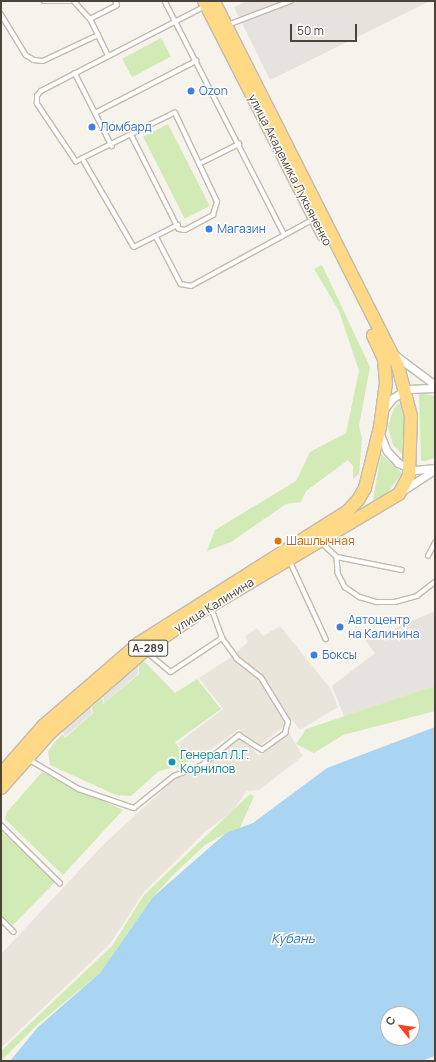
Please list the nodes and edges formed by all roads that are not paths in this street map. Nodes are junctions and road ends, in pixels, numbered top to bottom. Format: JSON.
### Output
{"nodes":[{"id":1,"x":44,"y":1,"type":"edge"},
{"id":2,"x":70,"y":1,"type":"edge"},
{"id":3,"x":74,"y":1,"type":"edge"},
{"id":4,"x":114,"y":1,"type":"edge"},
{"id":5,"x":166,"y":1,"type":"edge"},
{"id":6,"x":291,"y":1,"type":"edge"},
{"id":7,"x":208,"y":2,"type":"edge"},
{"id":8,"x":1,"y":14,"type":"edge"},
{"id":9,"x":90,"y":19,"type":"junction"},
{"id":10,"x":175,"y":21,"type":"junction"},
{"id":11,"x":227,"y":26,"type":"junction"},
{"id":12,"x":98,"y":35,"type":"junction"},
{"id":13,"x":108,"y":56,"type":"junction"},
{"id":14,"x":196,"y":61,"type":"junction"},
{"id":15,"x":75,"y":73,"type":"junction"},
{"id":16,"x":95,"y":113,"type":"junction"},
{"id":17,"x":132,"y":136,"type":"junction"},
{"id":18,"x":238,"y":144,"type":"junction"},
{"id":19,"x":112,"y":146,"type":"junction"},
{"id":20,"x":84,"y":162,"type":"junction"},
{"id":21,"x":199,"y":164,"type":"junction"},
{"id":22,"x":314,"y":218,"type":"junction"},
{"id":23,"x":178,"y":225,"type":"junction"},
{"id":24,"x":284,"y":234,"type":"junction"},
{"id":25,"x":156,"y":236,"type":"junction"},
{"id":26,"x":379,"y":336,"type":"junction"},
{"id":27,"x":391,"y":352,"type":"junction"},
{"id":28,"x":435,"y":385,"type":"edge"},
{"id":29,"x":435,"y":388,"type":"edge"},
{"id":30,"x":407,"y":389,"type":"junction"},
{"id":31,"x":381,"y":421,"type":"junction"},
{"id":32,"x":410,"y":469,"type":"junction"},
{"id":33,"x":435,"y":469,"type":"edge"},
{"id":34,"x":398,"y":494,"type":"junction"},
{"id":35,"x":319,"y":540,"type":"junction"},
{"id":36,"x":435,"y":543,"type":"edge"},
{"id":37,"x":428,"y":556,"type":"dead end"},
{"id":38,"x":337,"y":557,"type":"junction"},
{"id":39,"x":288,"y":558,"type":"junction"},
{"id":40,"x":402,"y":570,"type":"dead end"},
{"id":41,"x":435,"y":582,"type":"edge"},
{"id":42,"x":210,"y":606,"type":"junction"},
{"id":43,"x":222,"y":638,"type":"junction"},
{"id":44,"x":326,"y":639,"type":"dead end"},
{"id":45,"x":145,"y":650,"type":"junction"},
{"id":46,"x":27,"y":758,"type":"junction"},
{"id":47,"x":1,"y":774,"type":"edge"},
{"id":48,"x":1,"y":788,"type":"edge"},
{"id":49,"x":1,"y":825,"type":"edge"},
{"id":50,"x":60,"y":883,"type":"dead end"},
{"id":51,"x":1,"y":919,"type":"edge"},
{"id":52,"x":14,"y":932,"type":"dead end"}],
"edges":[{"from":1,"to":2,"type":"lane"},
{"from":3,"to":9,"type":"lane"},
{"from":4,"to":9,"type":"lane"},
{"from":5,"to":10,"type":"lane"},
{"from":6,"to":11,"type":"lane"},
{"from":7,"to":10,"type":"lane"},
{"from":7,"to":11,"type":"highway","name":"улица Академика Лукьяненко"},
{"from":7,"to":22,"type":"highway","name":"улица Академика Лукьяненко"},
{"from":8,"to":12,"type":"lane"},
{"from":9,"to":12,"type":"lane"},
{"from":10,"to":13,"type":"lane"},
{"from":10,"to":14,"type":"lane"},
{"from":11,"to":26,"type":"highway","name":"улица Академика Лукьяненко"},
{"from":12,"to":13,"type":"lane"},
{"from":13,"to":15,"type":"lane"},
{"from":14,"to":16,"type":"lane"},
{"from":14,"to":18,"type":"lane"},
{"from":15,"to":16,"type":"lane"},
{"from":15,"to":20,"type":"lane"},
{"from":16,"to":19,"type":"lane"},
{"from":17,"to":19,"type":"lane"},
{"from":17,"to":21,"type":"lane"},
{"from":17,"to":23,"type":"lane"},
{"from":18,"to":21,"type":"lane"},
{"from":18,"to":24,"type":"lane"},
{"from":19,"to":20,"type":"lane"},
{"from":20,"to":25,"type":"lane"},
{"from":21,"to":23,"type":"lane"},
{"from":22,"to":24,"type":"lane"},
{"from":22,"to":26,"type":"highway","name":"улица Академика Лукьяненко"},
{"from":23,"to":25,"type":"lane"},
{"from":24,"to":25,"type":"lane"},
{"from":26,"to":27,"type":"highway"},
{"from":26,"to":31,"type":"highway","name":"улица Калинина"},
{"from":27,"to":28,"type":"street"},
{"from":27,"to":30,"type":"highway"},
{"from":29,"to":30,"type":"street"},
{"from":30,"to":31,"type":"street","number":"А-289"},
{"from":30,"to":32,"type":"highway"},
{"from":31,"to":32,"type":"street"},
{"from":31,"to":47,"type":"highway","name":"улица Калинина","number":"А-289"},
{"from":32,"to":33,"type":"street"},
{"from":32,"to":34,"type":"highway"},
{"from":33,"to":34,"type":"street","name":"улица Калинина","number":"А-289"},
{"from":34,"to":35,"type":"highway","name":"улица Калинина","number":"А-289"},
{"from":35,"to":38,"type":"lane"},
{"from":35,"to":39,"type":"highway","name":"улица Калинина","number":"А-289"},
{"from":36,"to":37,"type":"lane"},
{"from":38,"to":40,"type":"lane"},
{"from":38,"to":41,"type":"lane"},
{"from":39,"to":42,"type":"highway","name":"улица Калинина","number":"А-289"},
{"from":39,"to":44,"type":"lane"},
{"from":42,"to":43,"type":"lane"},
{"from":42,"to":45,"type":"highway","name":"улица Калинина","number":"А-289"},
{"from":43,"to":45,"type":"lane"},
{"from":43,"to":46,"type":"lane"},
{"from":45,"to":46,"type":"highway","name":"улица Калинина","number":"А-289"},
{"from":46,"to":48,"type":"highway","name":"улица Калинина","number":"А-289"},
{"from":49,"to":50,"type":"lane"},
{"from":51,"to":52,"type":"lane"}]}
